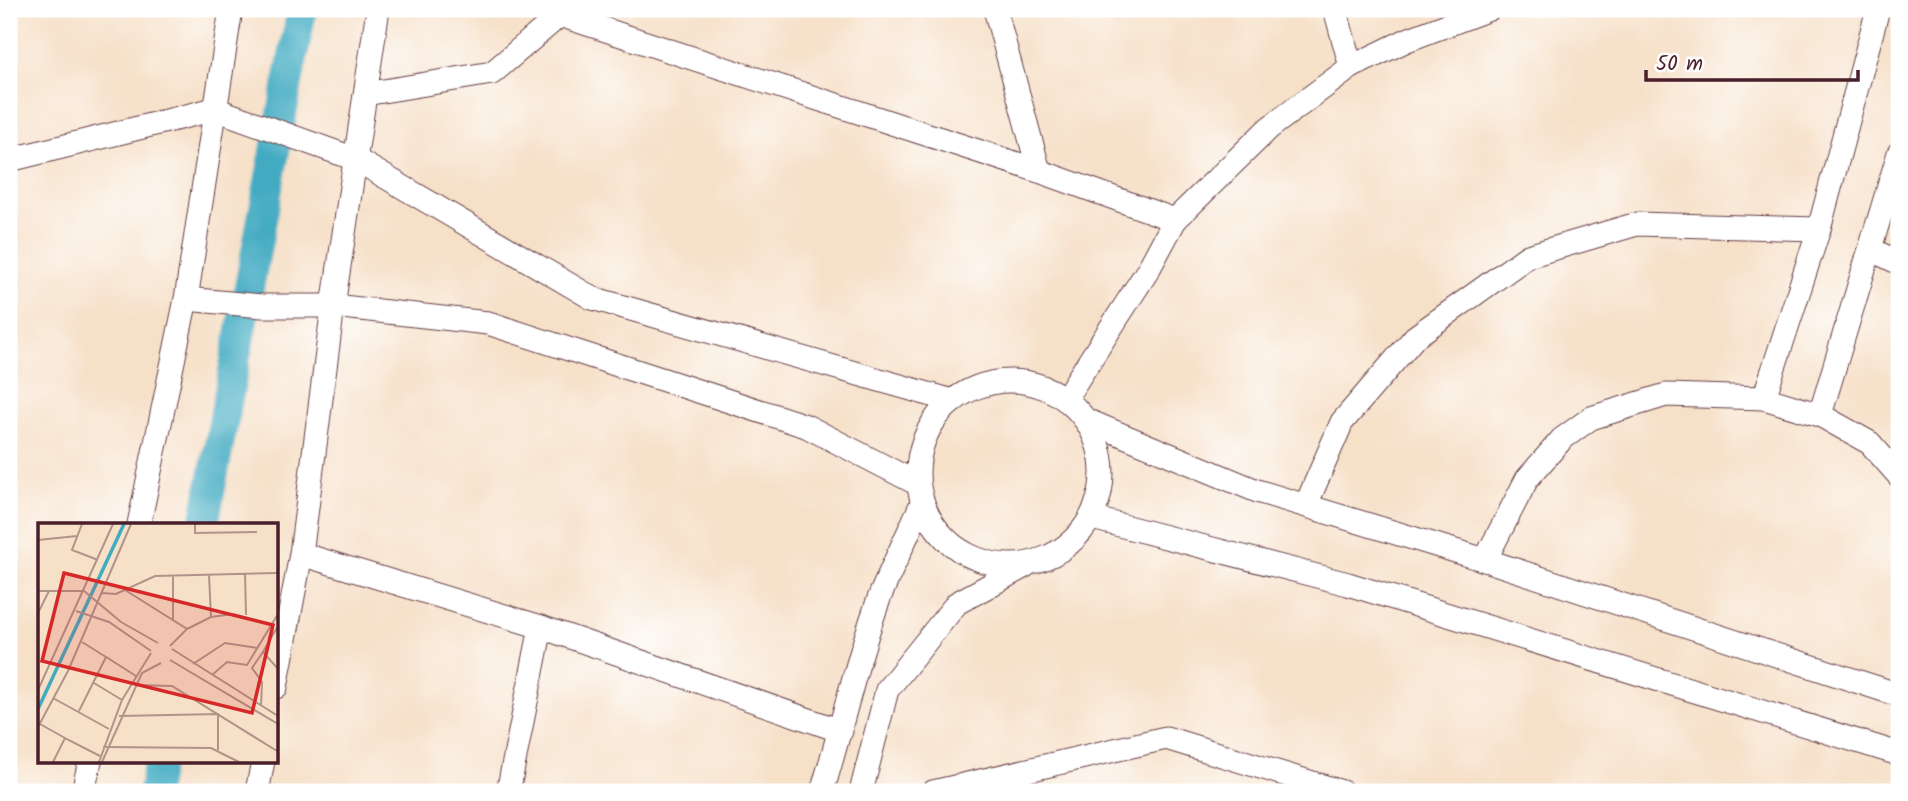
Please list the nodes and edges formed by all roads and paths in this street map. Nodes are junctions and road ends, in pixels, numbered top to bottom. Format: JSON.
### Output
{"nodes":[{"id":1,"x":231,"y":9,"type":"edge"},
{"id":2,"x":378,"y":9,"type":"edge"},
{"id":3,"x":995,"y":9,"type":"edge"},
{"id":4,"x":1335,"y":9,"type":"edge"},
{"id":5,"x":1489,"y":9,"type":"edge"},
{"id":6,"x":1878,"y":9,"type":"edge"},
{"id":7,"x":564,"y":12,"type":"edge"},
{"id":8,"x":1352,"y":67,"type":"junction"},
{"id":9,"x":365,"y":94,"type":"junction"},
{"id":10,"x":215,"y":109,"type":"junction"},
{"id":11,"x":1899,"y":153,"type":"edge"},
{"id":12,"x":355,"y":159,"type":"junction"},
{"id":13,"x":9,"y":160,"type":"edge"},
{"id":14,"x":1039,"y":171,"type":"junction"},
{"id":15,"x":1175,"y":220,"type":"junction"},
{"id":16,"x":1819,"y":229,"type":"junction"},
{"id":17,"x":1870,"y":249,"type":"junction"},
{"id":18,"x":1899,"y":263,"type":"edge"},
{"id":19,"x":186,"y":299,"type":"junction"},
{"id":20,"x":333,"y":306,"type":"junction"},
{"id":21,"x":1764,"y":398,"type":"junction"},
{"id":22,"x":1065,"y":399,"type":"junction"},
{"id":23,"x":953,"y":401,"type":"junction"},
{"id":24,"x":1820,"y":415,"type":"junction"},
{"id":25,"x":1086,"y":420,"type":"junction"},
{"id":26,"x":1899,"y":476,"type":"edge"},
{"id":27,"x":920,"y":494,"type":"junction"},
{"id":28,"x":1306,"y":505,"type":"junction"},
{"id":29,"x":1091,"y":518,"type":"junction"},
{"id":30,"x":139,"y":523,"type":"edge"},
{"id":31,"x":301,"y":554,"type":"junction"},
{"id":32,"x":1485,"y":560,"type":"junction"},
{"id":33,"x":1027,"y":565,"type":"junction"},
{"id":34,"x":541,"y":627,"type":"junction"},
{"id":35,"x":278,"y":676,"type":"edge"},
{"id":36,"x":1899,"y":695,"type":"edge"},
{"id":37,"x":841,"y":731,"type":"junction"},
{"id":38,"x":1899,"y":754,"type":"edge"},
{"id":39,"x":90,"y":762,"type":"edge"},
{"id":40,"x":263,"y":762,"type":"edge"},
{"id":41,"x":83,"y":792,"type":"edge"},
{"id":42,"x":257,"y":792,"type":"edge"},
{"id":43,"x":508,"y":792,"type":"edge"},
{"id":44,"x":822,"y":792,"type":"edge"},
{"id":45,"x":861,"y":792,"type":"edge"},
{"id":46,"x":933,"y":792,"type":"edge"},
{"id":47,"x":1342,"y":792,"type":"edge"}],
"edges":[{"from":1,"to":10,"type":"street"},
{"from":2,"to":9,"type":"street"},
{"from":3,"to":14,"type":"street"},
{"from":4,"to":8,"type":"street"},
{"from":5,"to":8,"type":"street"},
{"from":6,"to":16,"type":"street"},
{"from":7,"to":9,"type":"street"},
{"from":7,"to":14,"type":"street"},
{"from":8,"to":15,"type":"street"},
{"from":9,"to":12,"type":"street"},
{"from":10,"to":12,"type":"street"},
{"from":10,"to":13,"type":"street"},
{"from":10,"to":19,"type":"street"},
{"from":11,"to":17,"type":"street"},
{"from":12,"to":20,"type":"street"},
{"from":12,"to":23,"type":"street"},
{"from":14,"to":15,"type":"street"},
{"from":15,"to":22,"type":"street"},
{"from":16,"to":21,"type":"street"},
{"from":16,"to":28,"type":"street"},
{"from":17,"to":18,"type":"street"},
{"from":17,"to":24,"type":"street"},
{"from":19,"to":20,"type":"street"},
{"from":19,"to":30,"type":"street"},
{"from":20,"to":27,"type":"street"},
{"from":20,"to":31,"type":"street"},
{"from":21,"to":24,"type":"street"},
{"from":21,"to":32,"type":"street"},
{"from":22,"to":23,"type":"street"},
{"from":22,"to":25,"type":"street"},
{"from":23,"to":27,"type":"street"},
{"from":24,"to":26,"type":"street"},
{"from":25,"to":28,"type":"street"},
{"from":25,"to":29,"type":"street"},
{"from":27,"to":33,"type":"street"},
{"from":27,"to":37,"type":"street"},
{"from":28,"to":32,"type":"street"},
{"from":29,"to":33,"type":"street"},
{"from":29,"to":38,"type":"street"},
{"from":31,"to":34,"type":"street"},
{"from":31,"to":35,"type":"street"},
{"from":32,"to":36,"type":"street"},
{"from":33,"to":45,"type":"street"},
{"from":34,"to":37,"type":"street"},
{"from":34,"to":43,"type":"street"},
{"from":37,"to":44,"type":"street"},
{"from":39,"to":41,"type":"street"},
{"from":40,"to":42,"type":"street"},
{"from":46,"to":47,"type":"street"}]}
